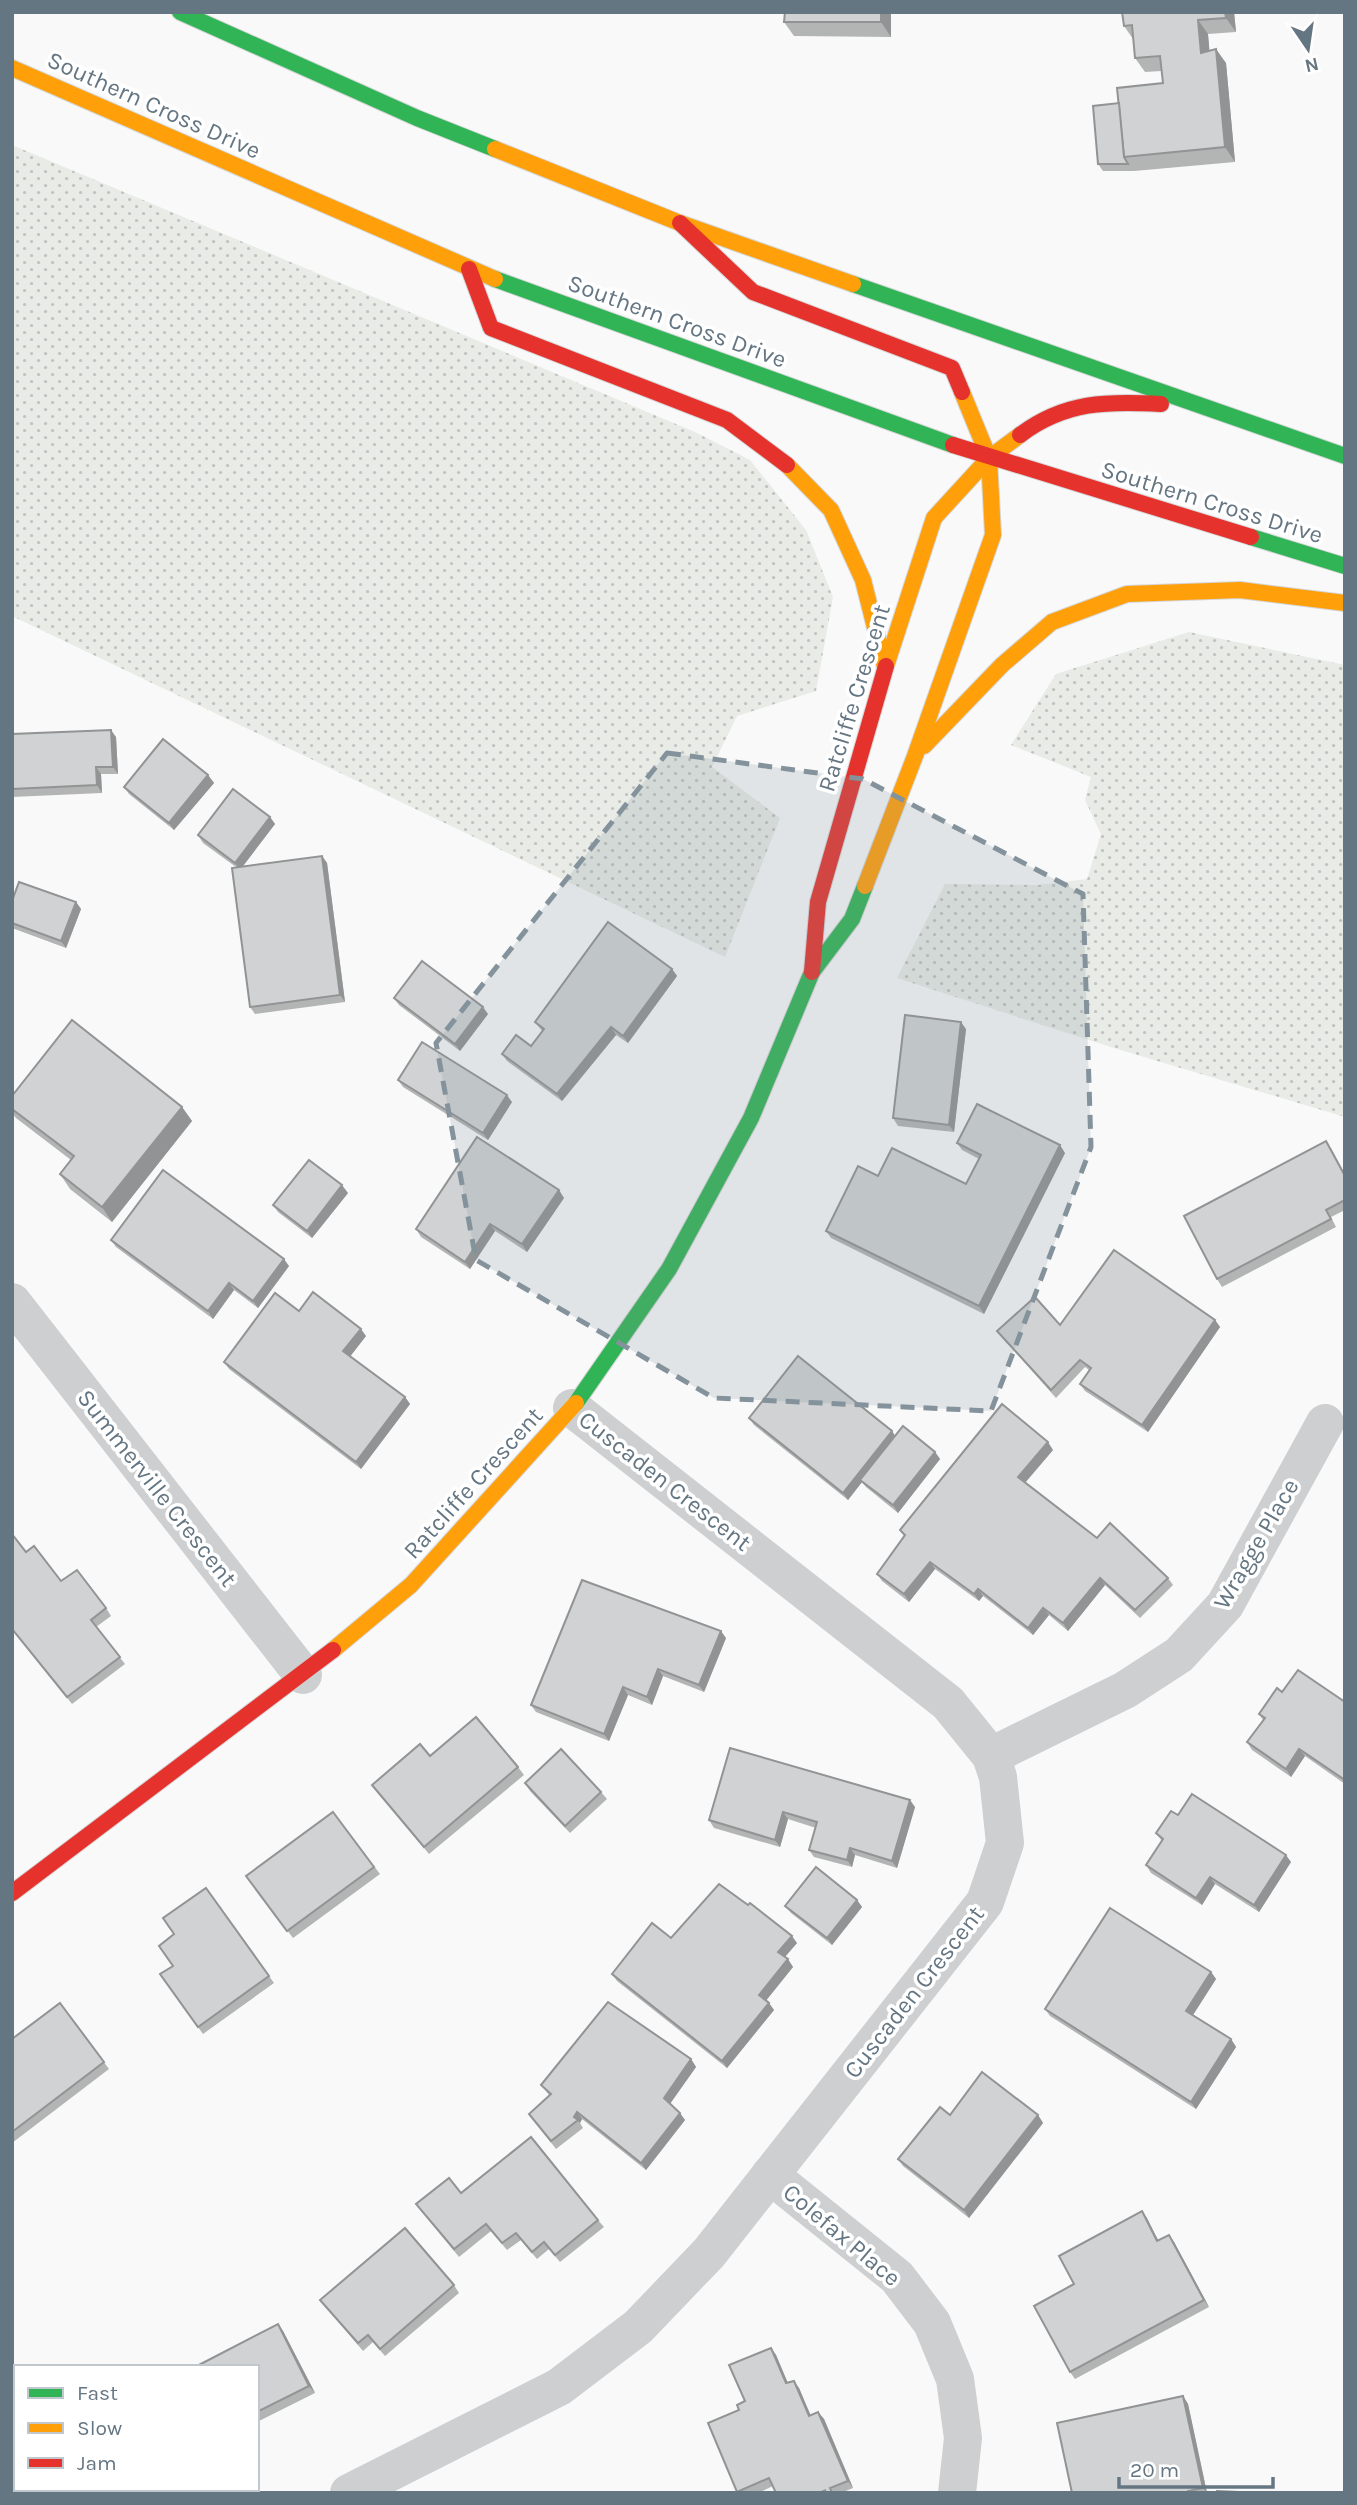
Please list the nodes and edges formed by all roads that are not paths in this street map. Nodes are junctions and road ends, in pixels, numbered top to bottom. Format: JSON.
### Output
{"nodes":[{"id":1,"x":180,"y":12,"type":"edge"},
{"id":2,"x":200,"y":12,"type":"edge"},
{"id":3,"x":263,"y":51,"type":"junction"},
{"id":4,"x":12,"y":68,"type":"edge"},
{"id":5,"x":680,"y":223,"type":"junction"},
{"id":6,"x":469,"y":269,"type":"junction"},
{"id":7,"x":1202,"y":406,"type":"junction"},
{"id":8,"x":1345,"y":456,"type":"edge"},
{"id":9,"x":989,"y":458,"type":"junction"},
{"id":10,"x":1345,"y":566,"type":"edge"},
{"id":11,"x":1345,"y":603,"type":"edge"},
{"id":12,"x":886,"y":667,"type":"junction"},
{"id":13,"x":915,"y":756,"type":"junction"},
{"id":14,"x":812,"y":972,"type":"junction"},
{"id":15,"x":12,"y":1302,"type":"edge"},
{"id":16,"x":572,"y":1408,"type":"junction"},
{"id":17,"x":1325,"y":1423,"type":"dead end"},
{"id":18,"x":303,"y":1675,"type":"junction"},
{"id":19,"x":991,"y":1756,"type":"junction"},
{"id":20,"x":12,"y":1893,"type":"edge"},
{"id":21,"x":770,"y":2175,"type":"junction"},
{"id":22,"x":349,"y":2493,"type":"edge"},
{"id":23,"x":957,"y":2493,"type":"edge"}],
"edges":[{"from":1,"to":3,"type":"main road"},
{"from":2,"to":3,"type":"main road"},
{"from":3,"to":5,"type":"main road"},
{"from":4,"to":6,"type":"main road","name":"Southern Cross Drive"},
{"from":5,"to":7,"type":"main road"},
{"from":5,"to":9,"type":"main road","name":"Ratcliffe Crescent"},
{"from":6,"to":9,"type":"main road","name":"Southern Cross Drive"},
{"from":6,"to":12,"type":"main road"},
{"from":7,"to":8,"type":"main road"},
{"from":7,"to":9,"type":"main road","name":"Ratcliffe Crescent"},
{"from":9,"to":10,"type":"main road","name":"Southern Cross Drive"},
{"from":9,"to":12,"type":"main road","name":"Ratcliffe Crescent"},
{"from":9,"to":13,"type":"main road","name":"Ratcliffe Crescent"},
{"from":11,"to":13,"type":"main road"},
{"from":12,"to":14,"type":"main road","name":"Ratcliffe Crescent"},
{"from":13,"to":14,"type":"main road","name":"Ratcliffe Crescent"},
{"from":14,"to":16,"type":"main road","name":"Ratcliffe Crescent"},
{"from":15,"to":18,"type":"street","name":"Summerville Crescent"},
{"from":16,"to":18,"type":"main road","name":"Ratcliffe Crescent"},
{"from":16,"to":19,"type":"street","name":"Cuscaden Crescent"},
{"from":17,"to":19,"type":"street","name":"Wragge Place"},
{"from":18,"to":20,"type":"main road","name":"Ratcliffe Crescent"},
{"from":19,"to":21,"type":"street","name":"Cuscaden Crescent"},
{"from":21,"to":22,"type":"street","name":"Cuscaden Crescent"},
{"from":21,"to":23,"type":"street","name":"Colefax Place"}]}
